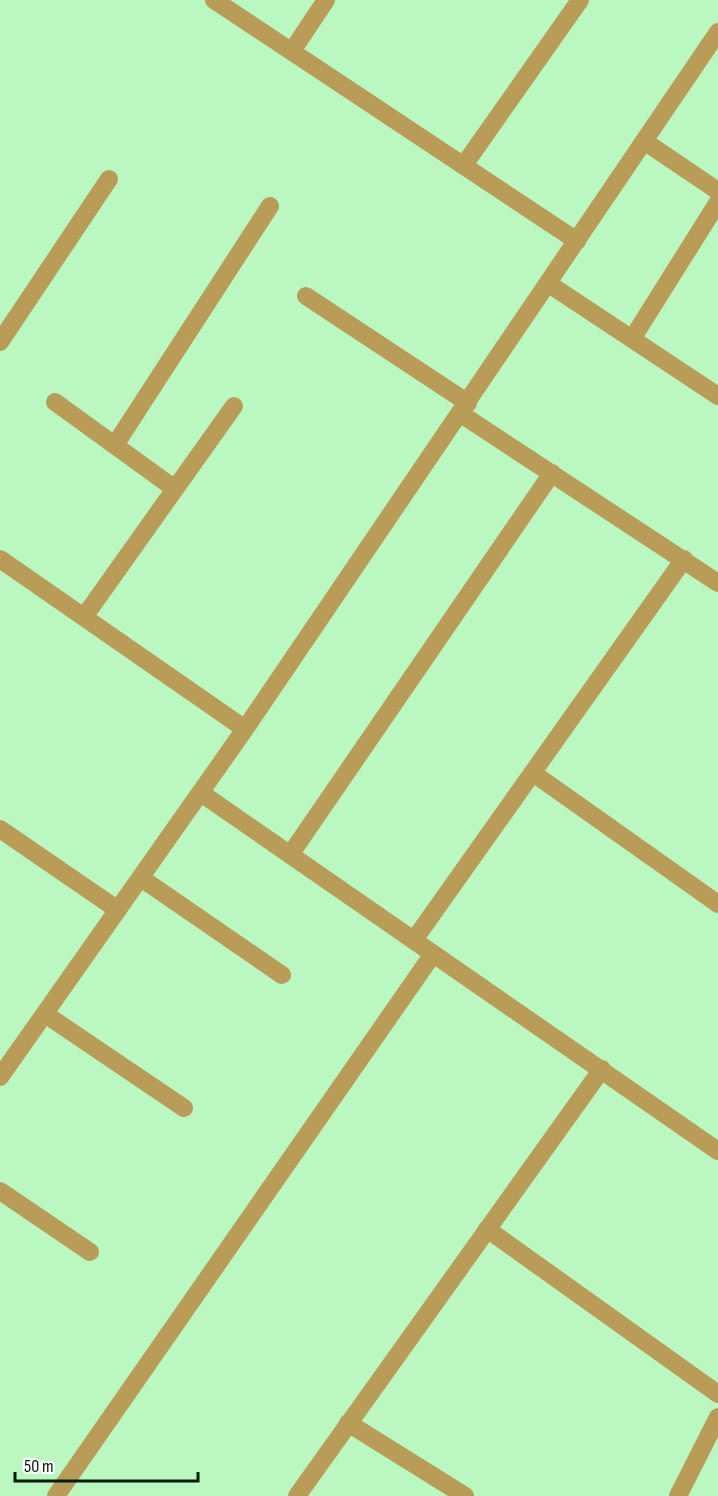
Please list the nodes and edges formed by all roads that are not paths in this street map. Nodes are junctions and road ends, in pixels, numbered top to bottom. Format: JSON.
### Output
{"nodes":[{"id":1,"x":214,"y":0,"type":"edge"},
{"id":2,"x":326,"y":0,"type":"edge"},
{"id":3,"x":580,"y":0,"type":"edge"},
{"id":4,"x":718,"y":32,"type":"edge"},
{"id":5,"x":292,"y":51,"type":"junction"},
{"id":6,"x":644,"y":141,"type":"junction"},
{"id":7,"x":464,"y":165,"type":"junction"},
{"id":8,"x":109,"y":179,"type":"dead end"},
{"id":9,"x":718,"y":191,"type":"edge"},
{"id":10,"x":718,"y":202,"type":"edge"},
{"id":11,"x":270,"y":206,"type":"dead end"},
{"id":12,"x":577,"y":241,"type":"junction"},
{"id":13,"x":549,"y":284,"type":"junction"},
{"id":14,"x":306,"y":296,"type":"dead end"},
{"id":15,"x":632,"y":339,"type":"junction"},
{"id":16,"x":0,"y":342,"type":"edge"},
{"id":17,"x":718,"y":396,"type":"edge"},
{"id":18,"x":55,"y":402,"type":"dead end"},
{"id":19,"x":234,"y":406,"type":"dead end"},
{"id":20,"x":465,"y":409,"type":"junction"},
{"id":21,"x":115,"y":445,"type":"junction"},
{"id":22,"x":552,"y":473,"type":"junction"},
{"id":23,"x":175,"y":489,"type":"junction"},
{"id":24,"x":0,"y":559,"type":"edge"},
{"id":25,"x":684,"y":559,"type":"junction"},
{"id":26,"x":718,"y":583,"type":"edge"},
{"id":27,"x":84,"y":617,"type":"junction"},
{"id":28,"x":245,"y":729,"type":"junction"},
{"id":29,"x":533,"y":773,"type":"junction"},
{"id":30,"x":201,"y":793,"type":"junction"},
{"id":31,"x":0,"y":829,"type":"edge"},
{"id":32,"x":290,"y":855,"type":"junction"},
{"id":33,"x":141,"y":878,"type":"junction"},
{"id":34,"x":718,"y":904,"type":"edge"},
{"id":35,"x":118,"y":910,"type":"junction"},
{"id":36,"x":414,"y":940,"type":"junction"},
{"id":37,"x":433,"y":954,"type":"junction"},
{"id":38,"x":282,"y":975,"type":"dead end"},
{"id":39,"x":45,"y":1014,"type":"junction"},
{"id":40,"x":602,"y":1069,"type":"junction"},
{"id":41,"x":0,"y":1077,"type":"edge"},
{"id":42,"x":184,"y":1108,"type":"dead end"},
{"id":43,"x":718,"y":1151,"type":"edge"},
{"id":44,"x":0,"y":1191,"type":"edge"},
{"id":45,"x":487,"y":1229,"type":"junction"},
{"id":46,"x":90,"y":1252,"type":"dead end"},
{"id":47,"x":718,"y":1394,"type":"edge"},
{"id":48,"x":718,"y":1417,"type":"edge"},
{"id":49,"x":348,"y":1423,"type":"junction"},
{"id":50,"x":56,"y":1496,"type":"edge"},
{"id":51,"x":297,"y":1496,"type":"edge"},
{"id":52,"x":465,"y":1496,"type":"edge"},
{"id":53,"x":678,"y":1496,"type":"edge"}],
"edges":[{"from":1,"to":5,"type":"street"},
{"from":2,"to":5,"type":"street"},
{"from":3,"to":7,"type":"street"},
{"from":4,"to":6,"type":"street"},
{"from":5,"to":7,"type":"street"},
{"from":6,"to":9,"type":"street"},
{"from":6,"to":12,"type":"street"},
{"from":7,"to":12,"type":"street"},
{"from":8,"to":16,"type":"street"},
{"from":10,"to":15,"type":"street"},
{"from":11,"to":21,"type":"street"},
{"from":12,"to":13,"type":"street"},
{"from":13,"to":15,"type":"street"},
{"from":13,"to":20,"type":"street"},
{"from":14,"to":20,"type":"street"},
{"from":15,"to":17,"type":"street"},
{"from":18,"to":21,"type":"street"},
{"from":19,"to":23,"type":"street"},
{"from":20,"to":22,"type":"street"},
{"from":20,"to":28,"type":"street"},
{"from":21,"to":23,"type":"street"},
{"from":22,"to":25,"type":"street"},
{"from":22,"to":32,"type":"street"},
{"from":23,"to":27,"type":"street"},
{"from":24,"to":27,"type":"street"},
{"from":25,"to":26,"type":"street"},
{"from":25,"to":29,"type":"street"},
{"from":27,"to":28,"type":"street"},
{"from":28,"to":30,"type":"street"},
{"from":29,"to":34,"type":"street"},
{"from":29,"to":36,"type":"street"},
{"from":30,"to":32,"type":"street"},
{"from":30,"to":33,"type":"street"},
{"from":31,"to":35,"type":"street"},
{"from":32,"to":36,"type":"street"},
{"from":33,"to":35,"type":"street"},
{"from":33,"to":38,"type":"street"},
{"from":35,"to":39,"type":"street"},
{"from":36,"to":37,"type":"street"},
{"from":37,"to":40,"type":"street"},
{"from":37,"to":50,"type":"street"},
{"from":39,"to":41,"type":"street"},
{"from":39,"to":42,"type":"street"},
{"from":40,"to":43,"type":"street"},
{"from":40,"to":45,"type":"street"},
{"from":44,"to":46,"type":"street"},
{"from":45,"to":47,"type":"street"},
{"from":45,"to":49,"type":"street"},
{"from":48,"to":53,"type":"street"},
{"from":49,"to":51,"type":"street"},
{"from":49,"to":52,"type":"street"}]}
